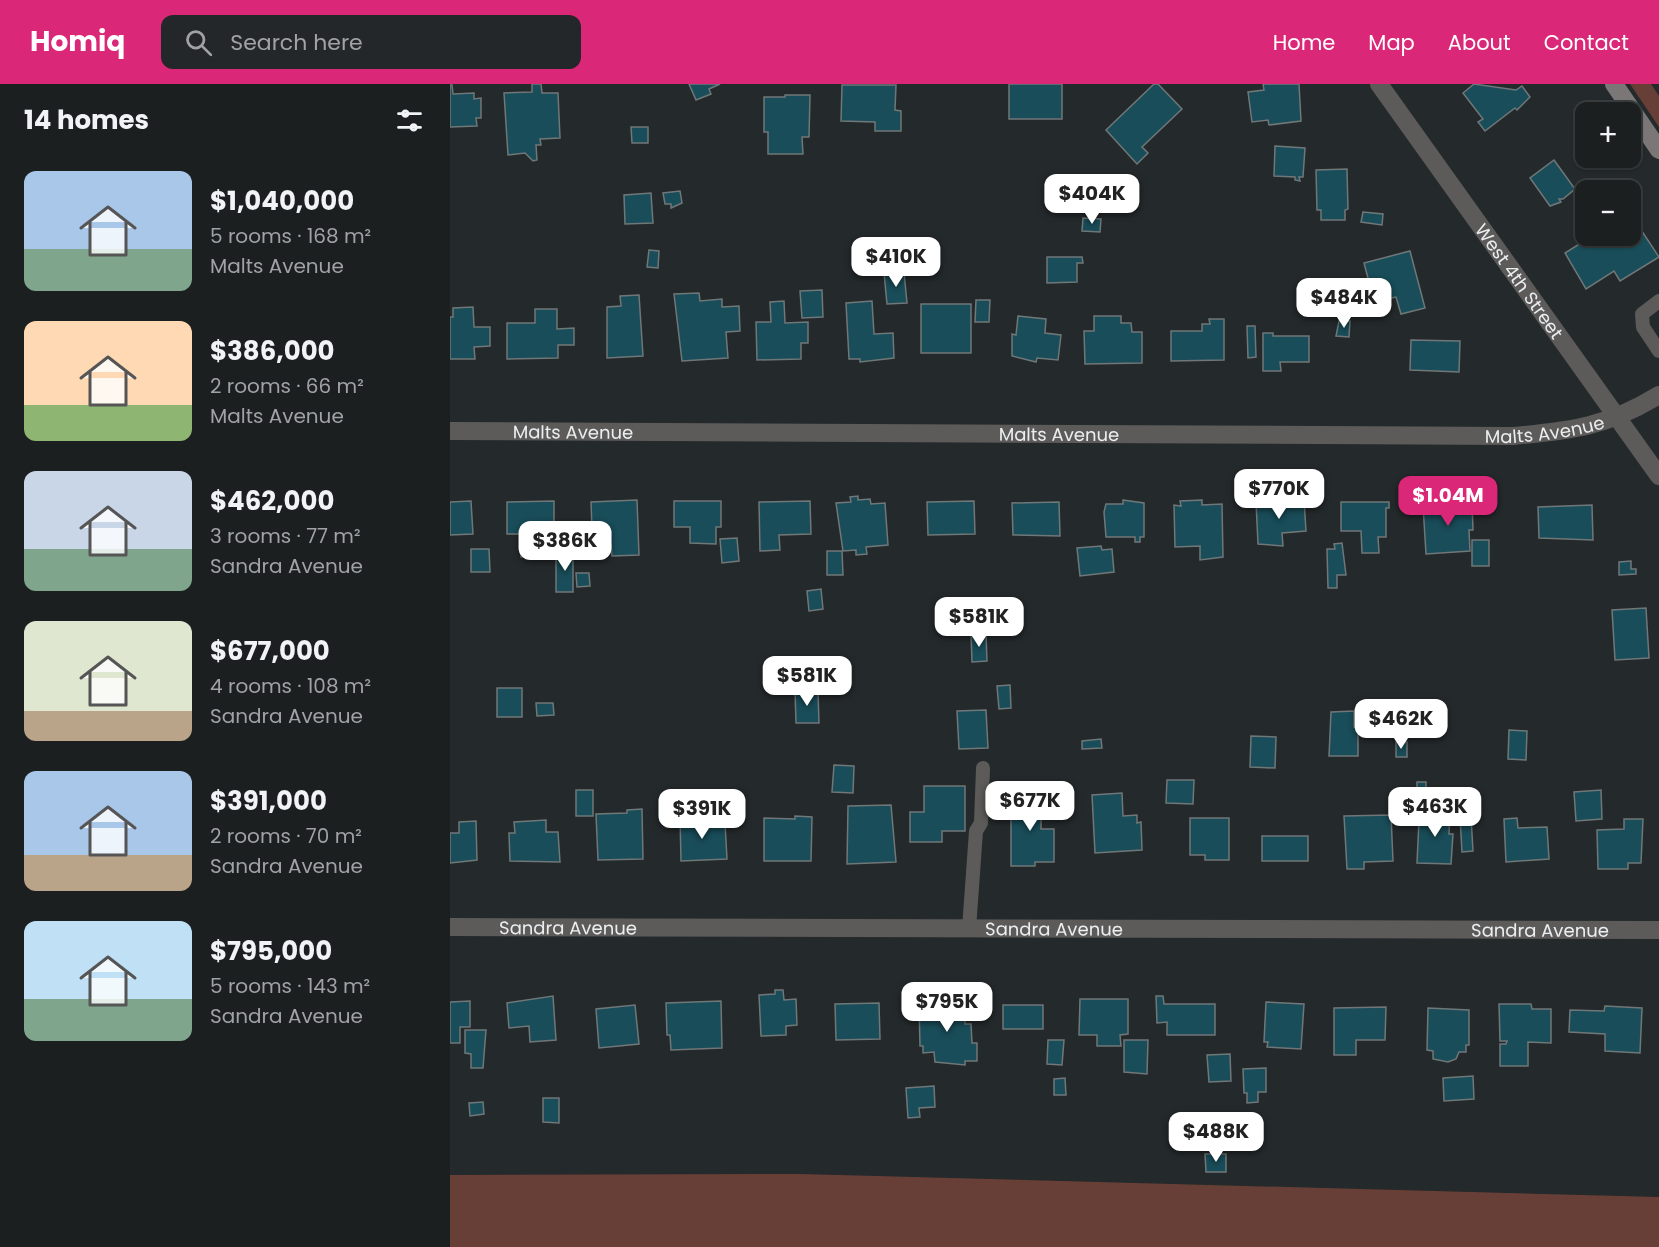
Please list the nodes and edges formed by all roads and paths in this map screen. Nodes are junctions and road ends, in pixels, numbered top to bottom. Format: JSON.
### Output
{"nodes":[{"id":1,"x":1378,"y":84,"type":"edge"},
{"id":2,"x":1614,"y":84,"type":"edge"},
{"id":3,"x":1659,"y":150,"type":"edge"},
{"id":4,"x":1659,"y":301,"type":"edge"},
{"id":5,"x":1659,"y":351,"type":"edge"},
{"id":6,"x":1659,"y":395,"type":"edge"},
{"id":7,"x":1619,"y":418,"type":"junction"},
{"id":8,"x":450,"y":431,"type":"edge"},
{"id":9,"x":1659,"y":476,"type":"edge"},
{"id":10,"x":983,"y":768,"type":"dead end"},
{"id":11,"x":450,"y":927,"type":"edge"},
{"id":12,"x":969,"y":929,"type":"junction"},
{"id":13,"x":1659,"y":930,"type":"edge"}],
"edges":[{"from":1,"to":7,"type":"street","name":"West 4th Street"},
{"from":2,"to":3,"type":"main road"},
{"from":4,"to":5,"type":"lane"},
{"from":6,"to":7,"type":"street","name":"Malts Avenue"},
{"from":7,"to":8,"type":"street","name":"Malts Avenue"},
{"from":7,"to":9,"type":"street","name":"West 4th Street"},
{"from":10,"to":12,"type":"lane"},
{"from":11,"to":12,"type":"street","name":"Sandra Avenue"},
{"from":12,"to":13,"type":"street","name":"Sandra Avenue"}]}
